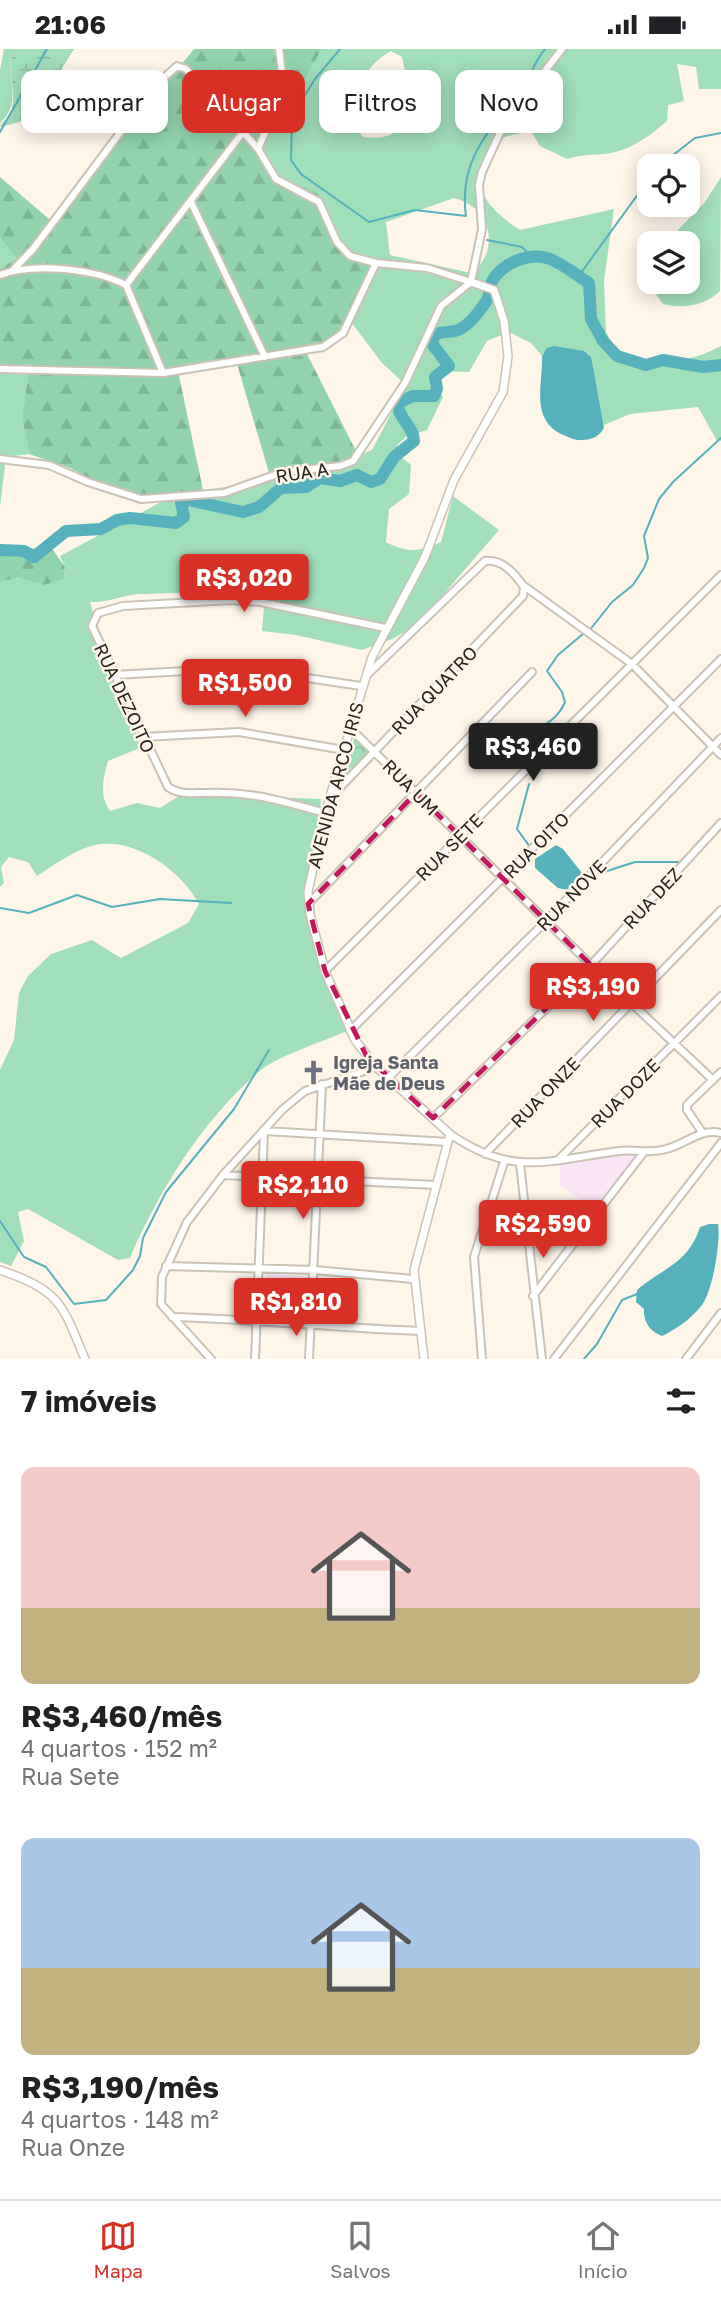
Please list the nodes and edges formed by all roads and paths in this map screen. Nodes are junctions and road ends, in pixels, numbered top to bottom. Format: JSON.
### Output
{"nodes":[{"id":1,"x":279,"y":49,"type":"edge"},
{"id":2,"x":562,"y":49,"type":"edge"},
{"id":3,"x":187,"y":70,"type":"edge"},
{"id":4,"x":242,"y":133,"type":"edge"},
{"id":5,"x":244,"y":133,"type":"edge"},
{"id":6,"x":258,"y":149,"type":"junction"},
{"id":7,"x":191,"y":202,"type":"junction"},
{"id":8,"x":376,"y":263,"type":"junction"},
{"id":9,"x":13,"y":270,"type":"junction"},
{"id":10,"x":0,"y":275,"type":"edge"},
{"id":11,"x":471,"y":282,"type":"junction"},
{"id":12,"x":126,"y":285,"type":"junction"},
{"id":13,"x":265,"y":357,"type":"junction"},
{"id":14,"x":0,"y":369,"type":"edge"},
{"id":15,"x":163,"y":373,"type":"junction"},
{"id":16,"x":0,"y":459,"type":"edge"},
{"id":17,"x":721,"y":575,"type":"edge"},
{"id":18,"x":522,"y":585,"type":"junction"},
{"id":19,"x":385,"y":628,"type":"junction"},
{"id":20,"x":721,"y":659,"type":"edge"},
{"id":21,"x":632,"y":664,"type":"junction"},
{"id":22,"x":532,"y":672,"type":"dead end"},
{"id":23,"x":114,"y":675,"type":"junction"},
{"id":24,"x":362,"y":683,"type":"junction"},
{"id":25,"x":674,"y":708,"type":"junction"},
{"id":26,"x":350,"y":727,"type":"junction"},
{"id":27,"x":143,"y":737,"type":"junction"},
{"id":28,"x":721,"y":738,"type":"edge"},
{"id":29,"x":713,"y":746,"type":"junction"},
{"id":30,"x":344,"y":750,"type":"junction"},
{"id":31,"x":375,"y":752,"type":"junction"},
{"id":32,"x":721,"y":755,"type":"edge"},
{"id":33,"x":416,"y":793,"type":"junction"},
{"id":34,"x":329,"y":798,"type":"junction"},
{"id":35,"x":325,"y":813,"type":"junction"},
{"id":36,"x":721,"y":823,"type":"edge"},
{"id":37,"x":460,"y":836,"type":"junction"},
{"id":38,"x":503,"y":878,"type":"junction"},
{"id":39,"x":308,"y":904,"type":"junction"},
{"id":40,"x":721,"y":910,"type":"edge"},
{"id":41,"x":546,"y":921,"type":"junction"},
{"id":42,"x":591,"y":965,"type":"junction"},
{"id":43,"x":325,"y":971,"type":"junction"},
{"id":44,"x":721,"y":996,"type":"edge"},
{"id":45,"x":631,"y":1003,"type":"junction"},
{"id":46,"x":350,"y":1031,"type":"junction"},
{"id":47,"x":674,"y":1045,"type":"junction"},
{"id":48,"x":376,"y":1067,"type":"junction"},
{"id":49,"x":721,"y":1072,"type":"edge"},
{"id":50,"x":388,"y":1078,"type":"junction"},
{"id":51,"x":713,"y":1080,"type":"junction"},
{"id":52,"x":322,"y":1084,"type":"junction"},
{"id":53,"x":433,"y":1118,"type":"junction"},
{"id":54,"x":264,"y":1131,"type":"junction"},
{"id":55,"x":702,"y":1132,"type":"junction"},
{"id":56,"x":721,"y":1133,"type":"edge"},
{"id":57,"x":320,"y":1136,"type":"junction"},
{"id":58,"x":449,"y":1138,"type":"junction"},
{"id":59,"x":721,"y":1143,"type":"edge"},
{"id":60,"x":644,"y":1152,"type":"junction"},
{"id":61,"x":485,"y":1154,"type":"junction"},
{"id":62,"x":559,"y":1159,"type":"junction"},
{"id":63,"x":504,"y":1162,"type":"junction"},
{"id":64,"x":520,"y":1164,"type":"junction"},
{"id":65,"x":223,"y":1175,"type":"junction"},
{"id":66,"x":261,"y":1178,"type":"junction"},
{"id":67,"x":317,"y":1181,"type":"junction"},
{"id":68,"x":437,"y":1185,"type":"junction"},
{"id":69,"x":166,"y":1266,"type":"junction"},
{"id":70,"x":260,"y":1269,"type":"junction"},
{"id":71,"x":0,"y":1270,"type":"edge"},
{"id":72,"x":315,"y":1270,"type":"junction"},
{"id":73,"x":413,"y":1279,"type":"junction"},
{"id":74,"x":533,"y":1296,"type":"junction"},
{"id":75,"x":721,"y":1313,"type":"edge"},
{"id":76,"x":172,"y":1317,"type":"junction"},
{"id":77,"x":257,"y":1319,"type":"junction"},
{"id":78,"x":312,"y":1327,"type":"junction"},
{"id":79,"x":421,"y":1331,"type":"junction"},
{"id":80,"x":85,"y":1359,"type":"edge"},
{"id":81,"x":211,"y":1359,"type":"edge"},
{"id":82,"x":255,"y":1359,"type":"edge"},
{"id":83,"x":309,"y":1359,"type":"edge"},
{"id":84,"x":424,"y":1359,"type":"edge"},
{"id":85,"x":482,"y":1359,"type":"edge"},
{"id":86,"x":542,"y":1359,"type":"edge"},
{"id":87,"x":554,"y":1359,"type":"edge"},
{"id":88,"x":686,"y":1359,"type":"edge"}],
"edges":[{"from":1,"to":6,"type":"street"},
{"from":2,"to":11,"type":"street"},
{"from":3,"to":9,"type":"street"},
{"from":4,"to":7,"type":"street"},
{"from":5,"to":6,"type":"street"},
{"from":6,"to":8,"type":"street"},
{"from":7,"to":12,"type":"street"},
{"from":7,"to":13,"type":"street"},
{"from":8,"to":11,"type":"street"},
{"from":8,"to":13,"type":"street"},
{"from":9,"to":10,"type":"street"},
{"from":9,"to":12,"type":"street"},
{"from":11,"to":16,"type":"street","name":"RUA A"},
{"from":11,"to":19,"type":"street","name":"AVENIDA ARCO IRIS"},
{"from":12,"to":15,"type":"street"},
{"from":13,"to":15,"type":"street"},
{"from":14,"to":15,"type":"street"},
{"from":17,"to":21,"type":"street","name":"RUA SETE"},
{"from":18,"to":21,"type":"street"},
{"from":18,"to":24,"type":"street"},
{"from":18,"to":31,"type":"street","name":"RUA QUATRO"},
{"from":19,"to":23,"type":"street","name":"RUA DEZOITO"},
{"from":19,"to":24,"type":"street","name":"AVENIDA ARCO IRIS"},
{"from":20,"to":25,"type":"street","name":"RUA OITO"},
{"from":21,"to":25,"type":"street"},
{"from":21,"to":37,"type":"street","name":"RUA SETE"},
{"from":22,"to":33,"type":"street"},
{"from":23,"to":24,"type":"street"},
{"from":23,"to":27,"type":"street","name":"RUA DEZOITO"},
{"from":24,"to":26,"type":"street","name":"AVENIDA ARCO IRIS"},
{"from":25,"to":29,"type":"street"},
{"from":25,"to":38,"type":"street","name":"RUA OITO"},
{"from":26,"to":30,"type":"street","name":"AVENIDA ARCO IRIS"},
{"from":26,"to":31,"type":"street","name":"RUA UM"},
{"from":27,"to":30,"type":"street"},
{"from":27,"to":35,"type":"street","name":"RUA DEZOITO"},
{"from":28,"to":29,"type":"street","name":"RUA NOVE"},
{"from":29,"to":32,"type":"street"},
{"from":29,"to":41,"type":"street","name":"RUA NOVE"},
{"from":30,"to":34,"type":"street","name":"AVENIDA ARCO IRIS"},
{"from":31,"to":33,"type":"street","name":"RUA UM"},
{"from":31,"to":34,"type":"street","name":"RUA QUATRO"},
{"from":33,"to":37,"type":"street","name":"RUA UM"},
{"from":33,"to":39,"type":"street"},
{"from":34,"to":35,"type":"street","name":"AVENIDA ARCO IRIS"},
{"from":35,"to":39,"type":"street","name":"AVENIDA ARCO IRIS"},
{"from":36,"to":42,"type":"street","name":"RUA DEZ"},
{"from":37,"to":38,"type":"street","name":"RUA UM"},
{"from":37,"to":43,"type":"street","name":"RUA SETE"},
{"from":38,"to":41,"type":"street","name":"RUA UM"},
{"from":38,"to":46,"type":"street","name":"RUA OITO"},
{"from":39,"to":43,"type":"street","name":"AVENIDA ARCO IRIS"},
{"from":40,"to":45,"type":"street","name":"RUA ONZE"},
{"from":41,"to":42,"type":"street","name":"RUA UM"},
{"from":41,"to":50,"type":"street","name":"RUA NOVE"},
{"from":42,"to":45,"type":"street","name":"RUA UM"},
{"from":42,"to":53,"type":"street","name":"RUA DEZ"},
{"from":43,"to":46,"type":"street","name":"AVENIDA ARCO IRIS"},
{"from":44,"to":47,"type":"street","name":"RUA DOZE"},
{"from":45,"to":47,"type":"street","name":"RUA UM"},
{"from":45,"to":61,"type":"street","name":"RUA ONZE"},
{"from":46,"to":48,"type":"street","name":"AVENIDA ARCO IRIS"},
{"from":47,"to":51,"type":"street","name":"RUA UM"},
{"from":47,"to":62,"type":"street","name":"RUA DOZE"},
{"from":48,"to":50,"type":"street","name":"AVENIDA ARCO IRIS"},
{"from":48,"to":52,"type":"street"},
{"from":49,"to":51,"type":"street"},
{"from":50,"to":53,"type":"street","name":"AVENIDA ARCO IRIS"},
{"from":51,"to":55,"type":"street"},
{"from":52,"to":54,"type":"street"},
{"from":52,"to":57,"type":"street"},
{"from":53,"to":58,"type":"street","name":"AVENIDA ARCO IRIS"},
{"from":54,"to":57,"type":"street"},
{"from":54,"to":65,"type":"street"},
{"from":54,"to":66,"type":"street"},
{"from":55,"to":56,"type":"street","name":"AVENIDA ARCO IRIS"},
{"from":55,"to":60,"type":"street","name":"AVENIDA ARCO IRIS"},
{"from":57,"to":58,"type":"street"},
{"from":57,"to":67,"type":"street"},
{"from":58,"to":61,"type":"street","name":"AVENIDA ARCO IRIS"},
{"from":58,"to":68,"type":"street"},
{"from":59,"to":87,"type":"street"},
{"from":60,"to":62,"type":"street","name":"AVENIDA ARCO IRIS"},
{"from":60,"to":74,"type":"street"},
{"from":61,"to":63,"type":"street","name":"AVENIDA ARCO IRIS"},
{"from":62,"to":64,"type":"street","name":"AVENIDA ARCO IRIS"},
{"from":63,"to":64,"type":"street","name":"AVENIDA ARCO IRIS"},
{"from":63,"to":85,"type":"street"},
{"from":64,"to":74,"type":"street"},
{"from":65,"to":66,"type":"street"},
{"from":65,"to":69,"type":"street"},
{"from":66,"to":67,"type":"street"},
{"from":66,"to":70,"type":"street"},
{"from":67,"to":68,"type":"street"},
{"from":67,"to":72,"type":"street"},
{"from":68,"to":73,"type":"street"},
{"from":69,"to":70,"type":"street"},
{"from":69,"to":76,"type":"street"},
{"from":70,"to":72,"type":"street"},
{"from":70,"to":77,"type":"street"},
{"from":71,"to":80,"type":"street"},
{"from":72,"to":73,"type":"street"},
{"from":72,"to":78,"type":"street"},
{"from":73,"to":79,"type":"street"},
{"from":74,"to":86,"type":"street"},
{"from":75,"to":88,"type":"street"},
{"from":76,"to":77,"type":"street"},
{"from":76,"to":81,"type":"street"},
{"from":77,"to":78,"type":"street"},
{"from":77,"to":82,"type":"street"},
{"from":78,"to":79,"type":"street"},
{"from":78,"to":83,"type":"street"},
{"from":79,"to":84,"type":"street"}]}
